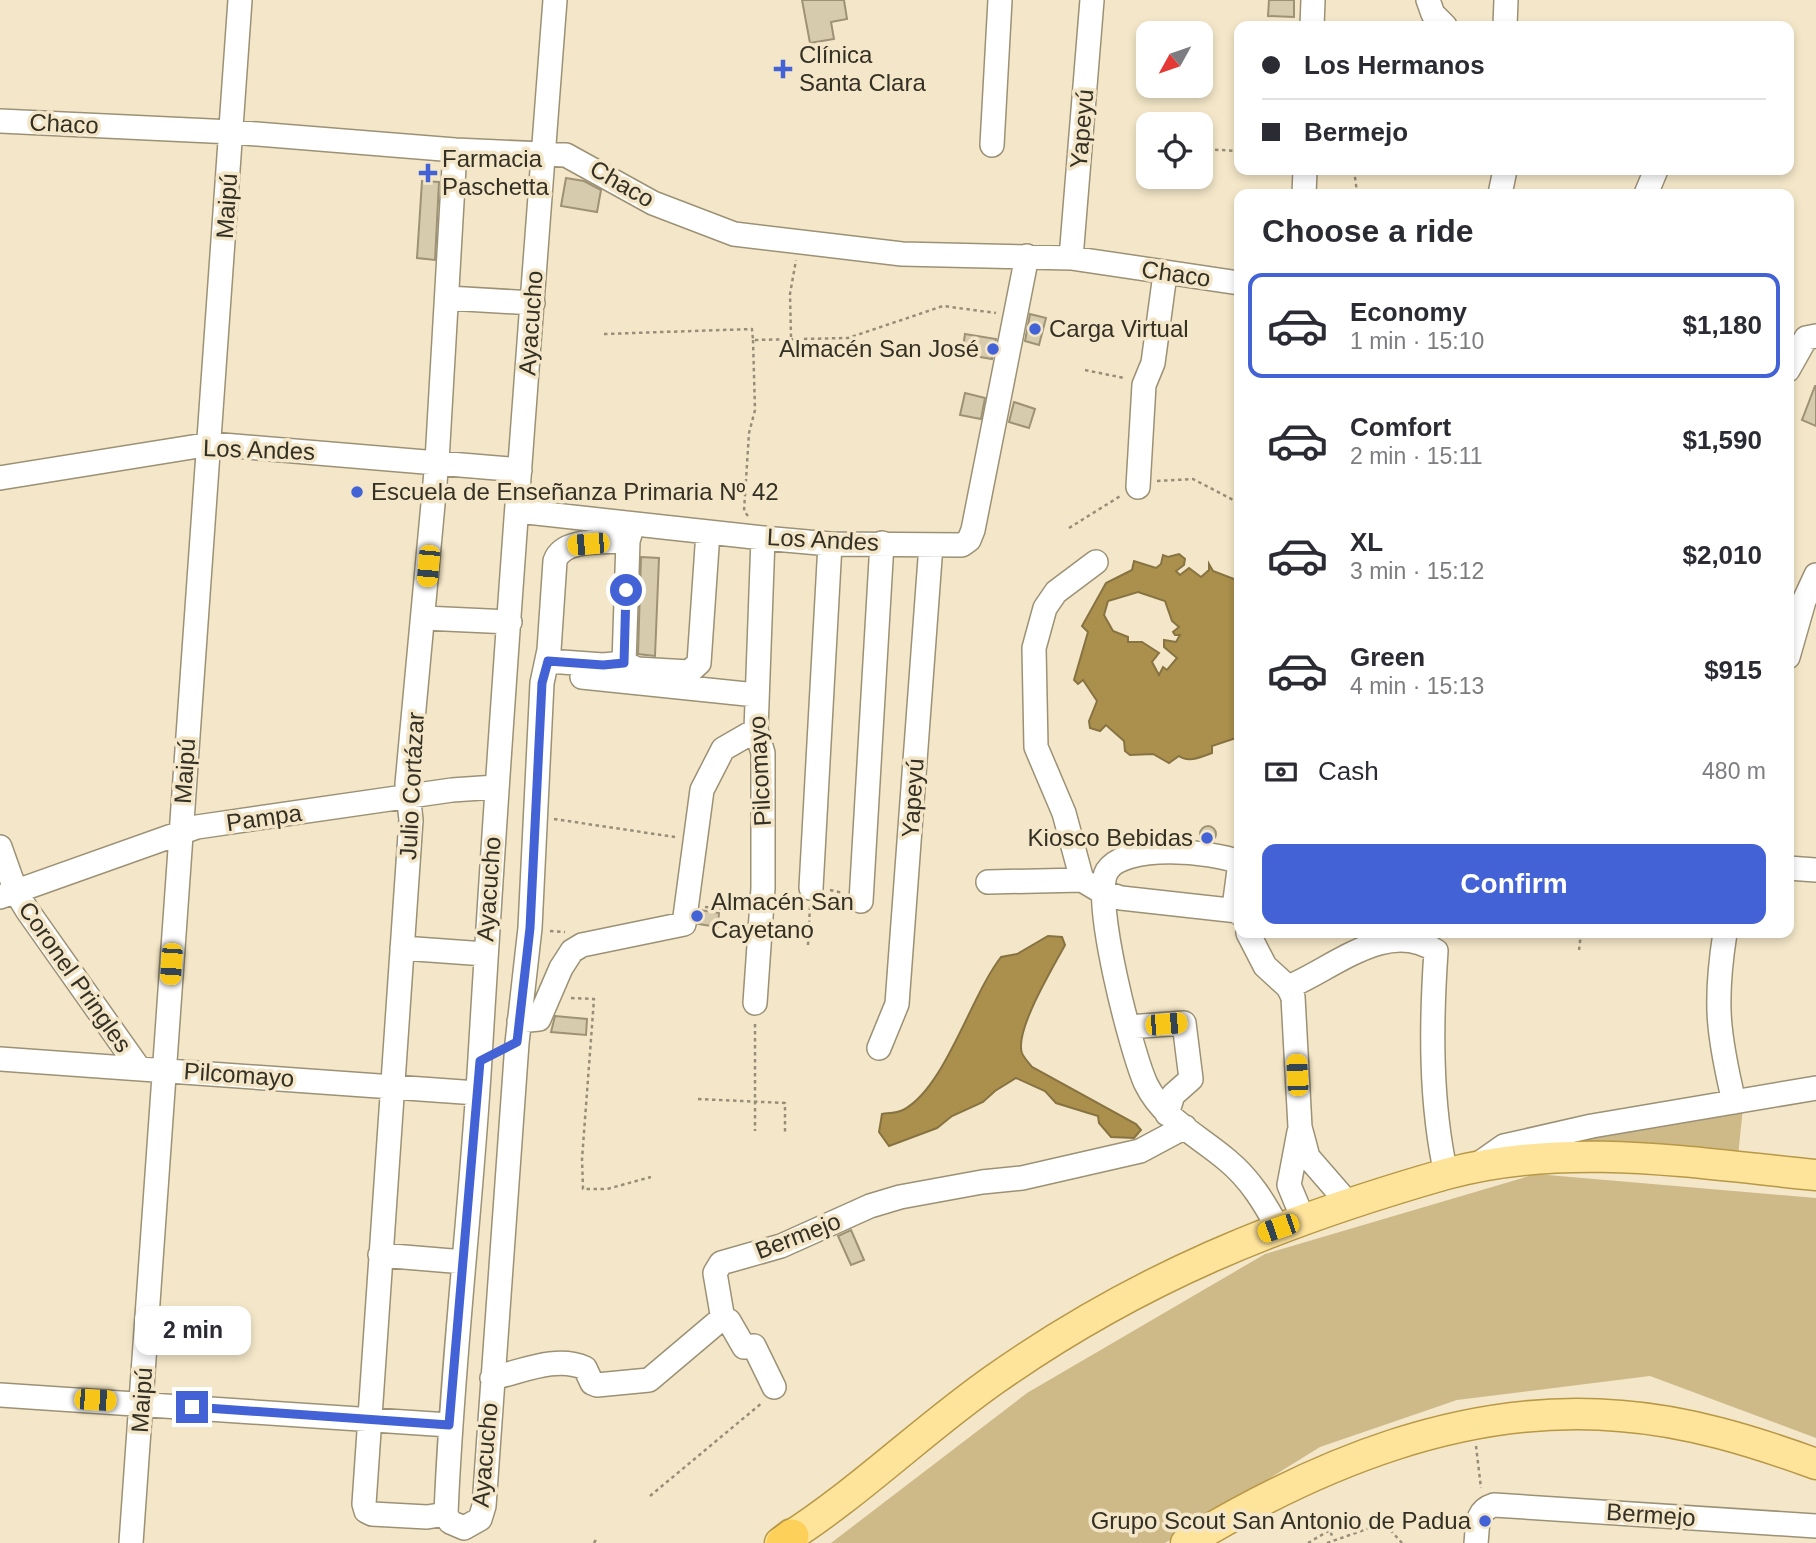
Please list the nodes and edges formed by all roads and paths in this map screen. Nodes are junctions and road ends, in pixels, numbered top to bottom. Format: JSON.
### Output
{"nodes":[{"id":1,"x":240,"y":0,"type":"edge"},
{"id":2,"x":555,"y":0,"type":"edge"},
{"id":3,"x":1000,"y":0,"type":"edge"},
{"id":4,"x":1092,"y":0,"type":"edge"},
{"id":5,"x":1313,"y":0,"type":"edge"},
{"id":6,"x":1428,"y":0,"type":"edge"},
{"id":7,"x":1506,"y":0,"type":"edge"},
{"id":8,"x":1312,"y":21,"type":"edge"},
{"id":9,"x":1440,"y":21,"type":"edge"},
{"id":10,"x":1503,"y":21,"type":"edge"},
{"id":11,"x":0,"y":121,"type":"edge"},
{"id":12,"x":232,"y":132,"type":"junction"},
{"id":13,"x":992,"y":145,"type":"dead end"},
{"id":14,"x":456,"y":150,"type":"junction"},
{"id":15,"x":1213,"y":150,"type":"edge"},
{"id":16,"x":1234,"y":151,"type":"edge"},
{"id":17,"x":543,"y":155,"type":"junction"},
{"id":18,"x":798,"y":243,"type":"junction"},
{"id":19,"x":1027,"y":256,"type":"junction"},
{"id":20,"x":1071,"y":258,"type":"junction"},
{"id":21,"x":1164,"y":274,"type":"junction"},
{"id":22,"x":1234,"y":282,"type":"edge"},
{"id":23,"x":448,"y":298,"type":"junction"},
{"id":24,"x":533,"y":303,"type":"junction"},
{"id":25,"x":1017,"y":315,"type":"junction"},
{"id":26,"x":604,"y":334,"type":"dead end"},
{"id":27,"x":1816,"y":336,"type":"edge"},
{"id":28,"x":791,"y":338,"type":"junction"},
{"id":29,"x":753,"y":340,"type":"junction"},
{"id":30,"x":1794,"y":359,"type":"edge"},
{"id":31,"x":1085,"y":370,"type":"dead end"},
{"id":32,"x":1144,"y":385,"type":"junction"},
{"id":33,"x":211,"y":444,"type":"junction"},
{"id":34,"x":437,"y":461,"type":"junction"},
{"id":35,"x":520,"y":470,"type":"junction"},
{"id":36,"x":0,"y":478,"type":"edge"},
{"id":37,"x":1138,"y":486,"type":"dead end"},
{"id":38,"x":518,"y":511,"type":"junction"},
{"id":39,"x":708,"y":532,"type":"junction"},
{"id":40,"x":631,"y":533,"type":"junction"},
{"id":41,"x":759,"y":537,"type":"junction"},
{"id":42,"x":882,"y":543,"type":"junction"},
{"id":43,"x":830,"y":544,"type":"junction"},
{"id":44,"x":931,"y":545,"type":"junction"},
{"id":45,"x":1096,"y":562,"type":"dead end"},
{"id":46,"x":1816,"y":575,"type":"edge"},
{"id":47,"x":424,"y":618,"type":"junction"},
{"id":48,"x":510,"y":622,"type":"junction"},
{"id":49,"x":1794,"y":636,"type":"edge"},
{"id":50,"x":624,"y":663,"type":"junction"},
{"id":51,"x":546,"y":667,"type":"junction"},
{"id":52,"x":756,"y":695,"type":"junction"},
{"id":53,"x":756,"y":730,"type":"junction"},
{"id":54,"x":496,"y":788,"type":"junction"},
{"id":55,"x":409,"y":798,"type":"junction"},
{"id":56,"x":537,"y":816,"type":"junction"},
{"id":57,"x":180,"y":833,"type":"junction"},
{"id":58,"x":696,"y":840,"type":"junction"},
{"id":59,"x":0,"y":847,"type":"edge"},
{"id":60,"x":1234,"y":860,"type":"edge"},
{"id":61,"x":1794,"y":868,"type":"edge"},
{"id":62,"x":1816,"y":870,"type":"edge"},
{"id":63,"x":988,"y":883,"type":"dead end"},
{"id":64,"x":1092,"y":886,"type":"junction"},
{"id":65,"x":811,"y":888,"type":"junction"},
{"id":66,"x":8,"y":894,"type":"edge"},
{"id":67,"x":861,"y":901,"type":"joint"},
{"id":68,"x":688,"y":905,"type":"junction"},
{"id":69,"x":1234,"y":911,"type":"edge"},
{"id":70,"x":761,"y":912,"type":"junction"},
{"id":71,"x":530,"y":928,"type":"junction"},
{"id":72,"x":1251,"y":938,"type":"edge"},
{"id":73,"x":1580,"y":938,"type":"edge"},
{"id":74,"x":1725,"y":938,"type":"edge"},
{"id":75,"x":582,"y":945,"type":"junction"},
{"id":76,"x":808,"y":945,"type":"dead end"},
{"id":77,"x":402,"y":948,"type":"junction"},
{"id":78,"x":1579,"y":950,"type":"dead end"},
{"id":79,"x":485,"y":954,"type":"junction"},
{"id":80,"x":1288,"y":987,"type":"junction"},
{"id":81,"x":550,"y":997,"type":"junction"},
{"id":82,"x":755,"y":1003,"type":"joint"},
{"id":83,"x":1128,"y":1027,"type":"junction"},
{"id":84,"x":518,"y":1032,"type":"junction"},
{"id":85,"x":879,"y":1048,"type":"dead end"},
{"id":86,"x":0,"y":1059,"type":"edge"},
{"id":87,"x":480,"y":1061,"type":"junction"},
{"id":88,"x":138,"y":1067,"type":"junction"},
{"id":89,"x":163,"y":1069,"type":"junction"},
{"id":90,"x":392,"y":1086,"type":"junction"},
{"id":91,"x":1816,"y":1088,"type":"edge"},
{"id":92,"x":477,"y":1093,"type":"junction"},
{"id":93,"x":698,"y":1099,"type":"dead end"},
{"id":94,"x":755,"y":1101,"type":"junction"},
{"id":95,"x":1734,"y":1102,"type":"junction"},
{"id":96,"x":1176,"y":1121,"type":"junction"},
{"id":97,"x":1300,"y":1127,"type":"junction"},
{"id":98,"x":755,"y":1131,"type":"dead end"},
{"id":99,"x":785,"y":1135,"type":"dead end"},
{"id":100,"x":1477,"y":1165,"type":"junction"},
{"id":101,"x":1446,"y":1174,"type":"junction"},
{"id":102,"x":1816,"y":1175,"type":"edge"},
{"id":103,"x":652,"y":1177,"type":"dead end"},
{"id":104,"x":1348,"y":1203,"type":"junction"},
{"id":105,"x":1290,"y":1223,"type":"junction"},
{"id":106,"x":380,"y":1255,"type":"junction"},
{"id":107,"x":464,"y":1262,"type":"junction"},
{"id":108,"x":720,"y":1320,"type":"junction"},
{"id":109,"x":492,"y":1378,"type":"junction"},
{"id":110,"x":774,"y":1387,"type":"joint"},
{"id":111,"x":0,"y":1395,"type":"edge"},
{"id":112,"x":142,"y":1403,"type":"junction"},
{"id":113,"x":368,"y":1422,"type":"junction"},
{"id":114,"x":449,"y":1425,"type":"junction"},
{"id":115,"x":1476,"y":1443,"type":"dead end"},
{"id":116,"x":1816,"y":1464,"type":"edge"},
{"id":117,"x":650,"y":1496,"type":"dead end"},
{"id":118,"x":1487,"y":1507,"type":"junction"},
{"id":119,"x":446,"y":1514,"type":"junction"},
{"id":120,"x":1816,"y":1526,"type":"edge"},
{"id":121,"x":597,"y":1538,"type":"dead end"},
{"id":122,"x":1333,"y":1539,"type":"junction"},
{"id":123,"x":785,"y":1541,"type":"edge"},
{"id":124,"x":131,"y":1543,"type":"edge"},
{"id":125,"x":594,"y":1543,"type":"edge"},
{"id":126,"x":1186,"y":1543,"type":"edge"},
{"id":127,"x":1308,"y":1543,"type":"edge"},
{"id":128,"x":1327,"y":1543,"type":"edge"},
{"id":129,"x":1402,"y":1543,"type":"edge"},
{"id":130,"x":1476,"y":1543,"type":"edge"}],
"edges":[{"from":1,"to":12,"type":"street","name":"Maipú"},
{"from":2,"to":17,"type":"street","name":"Ayacucho"},
{"from":3,"to":13,"type":"street"},
{"from":4,"to":20,"type":"street","name":"Yapeyú"},
{"from":5,"to":8,"type":"street"},
{"from":6,"to":9,"type":"street"},
{"from":7,"to":10,"type":"street"},
{"from":11,"to":12,"type":"street","name":"Chaco"},
{"from":12,"to":14,"type":"street","name":"Chaco"},
{"from":12,"to":33,"type":"street","name":"Maipú"},
{"from":14,"to":17,"type":"street","name":"Chaco"},
{"from":14,"to":23,"type":"street","name":"Julio Cortázar"},
{"from":15,"to":16,"type":"path"},
{"from":17,"to":18,"type":"street","name":"Chaco"},
{"from":17,"to":24,"type":"street","name":"Ayacucho"},
{"from":18,"to":19,"type":"street","name":"Chaco"},
{"from":18,"to":28,"type":"path"},
{"from":19,"to":20,"type":"street","name":"Chaco"},
{"from":19,"to":25,"type":"street"},
{"from":20,"to":21,"type":"street","name":"Chaco"},
{"from":21,"to":22,"type":"street","name":"Chaco"},
{"from":21,"to":32,"type":"street"},
{"from":23,"to":24,"type":"street"},
{"from":23,"to":34,"type":"street","name":"Julio Cortázar"},
{"from":24,"to":35,"type":"street","name":"Ayacucho"},
{"from":25,"to":28,"type":"path"},
{"from":25,"to":44,"type":"street","name":"Los Andes"},
{"from":26,"to":29,"type":"path"},
{"from":27,"to":30,"type":"street"},
{"from":28,"to":29,"type":"path"},
{"from":29,"to":41,"type":"path"},
{"from":31,"to":32,"type":"path"},
{"from":32,"to":37,"type":"street"},
{"from":33,"to":34,"type":"street","name":"Los Andes"},
{"from":33,"to":36,"type":"street","name":"Los Andes"},
{"from":33,"to":57,"type":"street","name":"Maipú"},
{"from":34,"to":35,"type":"street","name":"Los Andes"},
{"from":34,"to":47,"type":"street","name":"Julio Cortázar"},
{"from":35,"to":38,"type":"street","name":"Ayacucho"},
{"from":38,"to":40,"type":"street","name":"Los Andes"},
{"from":38,"to":48,"type":"street","name":"Ayacucho"},
{"from":39,"to":40,"type":"street","name":"Los Andes"},
{"from":39,"to":41,"type":"street","name":"Los Andes"},
{"from":39,"to":50,"type":"street"},
{"from":40,"to":50,"type":"street"},
{"from":40,"to":51,"type":"street","name":"Ayacucho"},
{"from":41,"to":43,"type":"street","name":"Los Andes"},
{"from":41,"to":52,"type":"street","name":"Pilcomayo"},
{"from":42,"to":43,"type":"street","name":"Los Andes"},
{"from":42,"to":44,"type":"street","name":"Los Andes"},
{"from":42,"to":67,"type":"street"},
{"from":43,"to":65,"type":"street"},
{"from":44,"to":85,"type":"street","name":"Yapeyú"},
{"from":45,"to":64,"type":"street"},
{"from":46,"to":49,"type":"street"},
{"from":47,"to":48,"type":"street"},
{"from":47,"to":55,"type":"street","name":"Julio Cortázar"},
{"from":48,"to":54,"type":"street","name":"Ayacucho"},
{"from":50,"to":51,"type":"street"},
{"from":51,"to":52,"type":"street"},
{"from":51,"to":56,"type":"street","name":"Ayacucho"},
{"from":52,"to":53,"type":"street","name":"Pilcomayo"},
{"from":53,"to":58,"type":"street"},
{"from":53,"to":70,"type":"street","name":"Pilcomayo"},
{"from":54,"to":55,"type":"street","name":"Pampa"},
{"from":54,"to":79,"type":"street","name":"Ayacucho"},
{"from":55,"to":57,"type":"street","name":"Pampa"},
{"from":55,"to":77,"type":"street","name":"Julio Cortázar"},
{"from":56,"to":58,"type":"path"},
{"from":56,"to":71,"type":"street","name":"Ayacucho"},
{"from":57,"to":66,"type":"street","name":"Pampa"},
{"from":57,"to":89,"type":"street","name":"Maipú"},
{"from":58,"to":68,"type":"street"},
{"from":59,"to":66,"type":"street","name":"Coronel Pringles"},
{"from":60,"to":64,"type":"street"},
{"from":61,"to":62,"type":"street"},
{"from":63,"to":64,"type":"street"},
{"from":64,"to":69,"type":"street"},
{"from":64,"to":83,"type":"street"},
{"from":65,"to":67,"type":"path"},
{"from":65,"to":76,"type":"path"},
{"from":66,"to":88,"type":"street","name":"Coronel Pringles"},
{"from":68,"to":70,"type":"path"},
{"from":68,"to":75,"type":"street"},
{"from":70,"to":82,"type":"street","name":"Pilcomayo"},
{"from":71,"to":75,"type":"path"},
{"from":71,"to":84,"type":"street","name":"Ayacucho"},
{"from":72,"to":80,"type":"street"},
{"from":73,"to":78,"type":"path"},
{"from":74,"to":95,"type":"street"},
{"from":75,"to":81,"type":"street"},
{"from":77,"to":79,"type":"street"},
{"from":77,"to":90,"type":"street","name":"Julio Cortázar"},
{"from":79,"to":87,"type":"street","name":"Ayacucho"},
{"from":80,"to":97,"type":"street"},
{"from":80,"to":101,"type":"street"},
{"from":81,"to":84,"type":"street"},
{"from":81,"to":103,"type":"path"},
{"from":82,"to":94,"type":"path"},
{"from":83,"to":96,"type":"street"},
{"from":83,"to":96,"type":"street"},
{"from":84,"to":87,"type":"street"},
{"from":84,"to":109,"type":"street","name":"Ayacucho"},
{"from":86,"to":88,"type":"street","name":"Pilcomayo"},
{"from":87,"to":92,"type":"street","name":"Ayacucho"},
{"from":88,"to":89,"type":"street","name":"Pilcomayo"},
{"from":89,"to":90,"type":"street","name":"Pilcomayo"},
{"from":89,"to":112,"type":"street","name":"Maipú"},
{"from":90,"to":92,"type":"street","name":"Pilcomayo"},
{"from":90,"to":106,"type":"street","name":"Julio Cortázar"},
{"from":91,"to":95,"type":"street"},
{"from":92,"to":107,"type":"street","name":"Ayacucho"},
{"from":93,"to":94,"type":"path"},
{"from":94,"to":98,"type":"path"},
{"from":94,"to":99,"type":"path"},
{"from":95,"to":100,"type":"street"},
{"from":96,"to":105,"type":"street"},
{"from":96,"to":108,"type":"street","name":"Bermejo"},
{"from":97,"to":104,"type":"street"},
{"from":97,"to":105,"type":"street"},
{"from":100,"to":101,"type":"main road"},
{"from":100,"to":102,"type":"main road"},
{"from":101,"to":104,"type":"main road"},
{"from":104,"to":105,"type":"main road"},
{"from":105,"to":123,"type":"main road"},
{"from":106,"to":107,"type":"street"},
{"from":106,"to":113,"type":"street","name":"Julio Cortázar"},
{"from":107,"to":114,"type":"street","name":"Ayacucho"},
{"from":108,"to":109,"type":"street"},
{"from":108,"to":110,"type":"street"},
{"from":109,"to":119,"type":"street","name":"Ayacucho"},
{"from":110,"to":117,"type":"path"},
{"from":111,"to":112,"type":"street"},
{"from":112,"to":113,"type":"street"},
{"from":112,"to":124,"type":"street","name":"Maipú"},
{"from":113,"to":114,"type":"street"},
{"from":113,"to":119,"type":"street","name":"Julio Cortázar"},
{"from":114,"to":119,"type":"street","name":"Ayacucho"},
{"from":115,"to":118,"type":"path"},
{"from":116,"to":126,"type":"main road"},
{"from":118,"to":120,"type":"street","name":"Bermejo"},
{"from":118,"to":130,"type":"street"},
{"from":121,"to":125,"type":"path"},
{"from":122,"to":127,"type":"path"},
{"from":122,"to":128,"type":"path"},
{"from":122,"to":129,"type":"path"}]}
